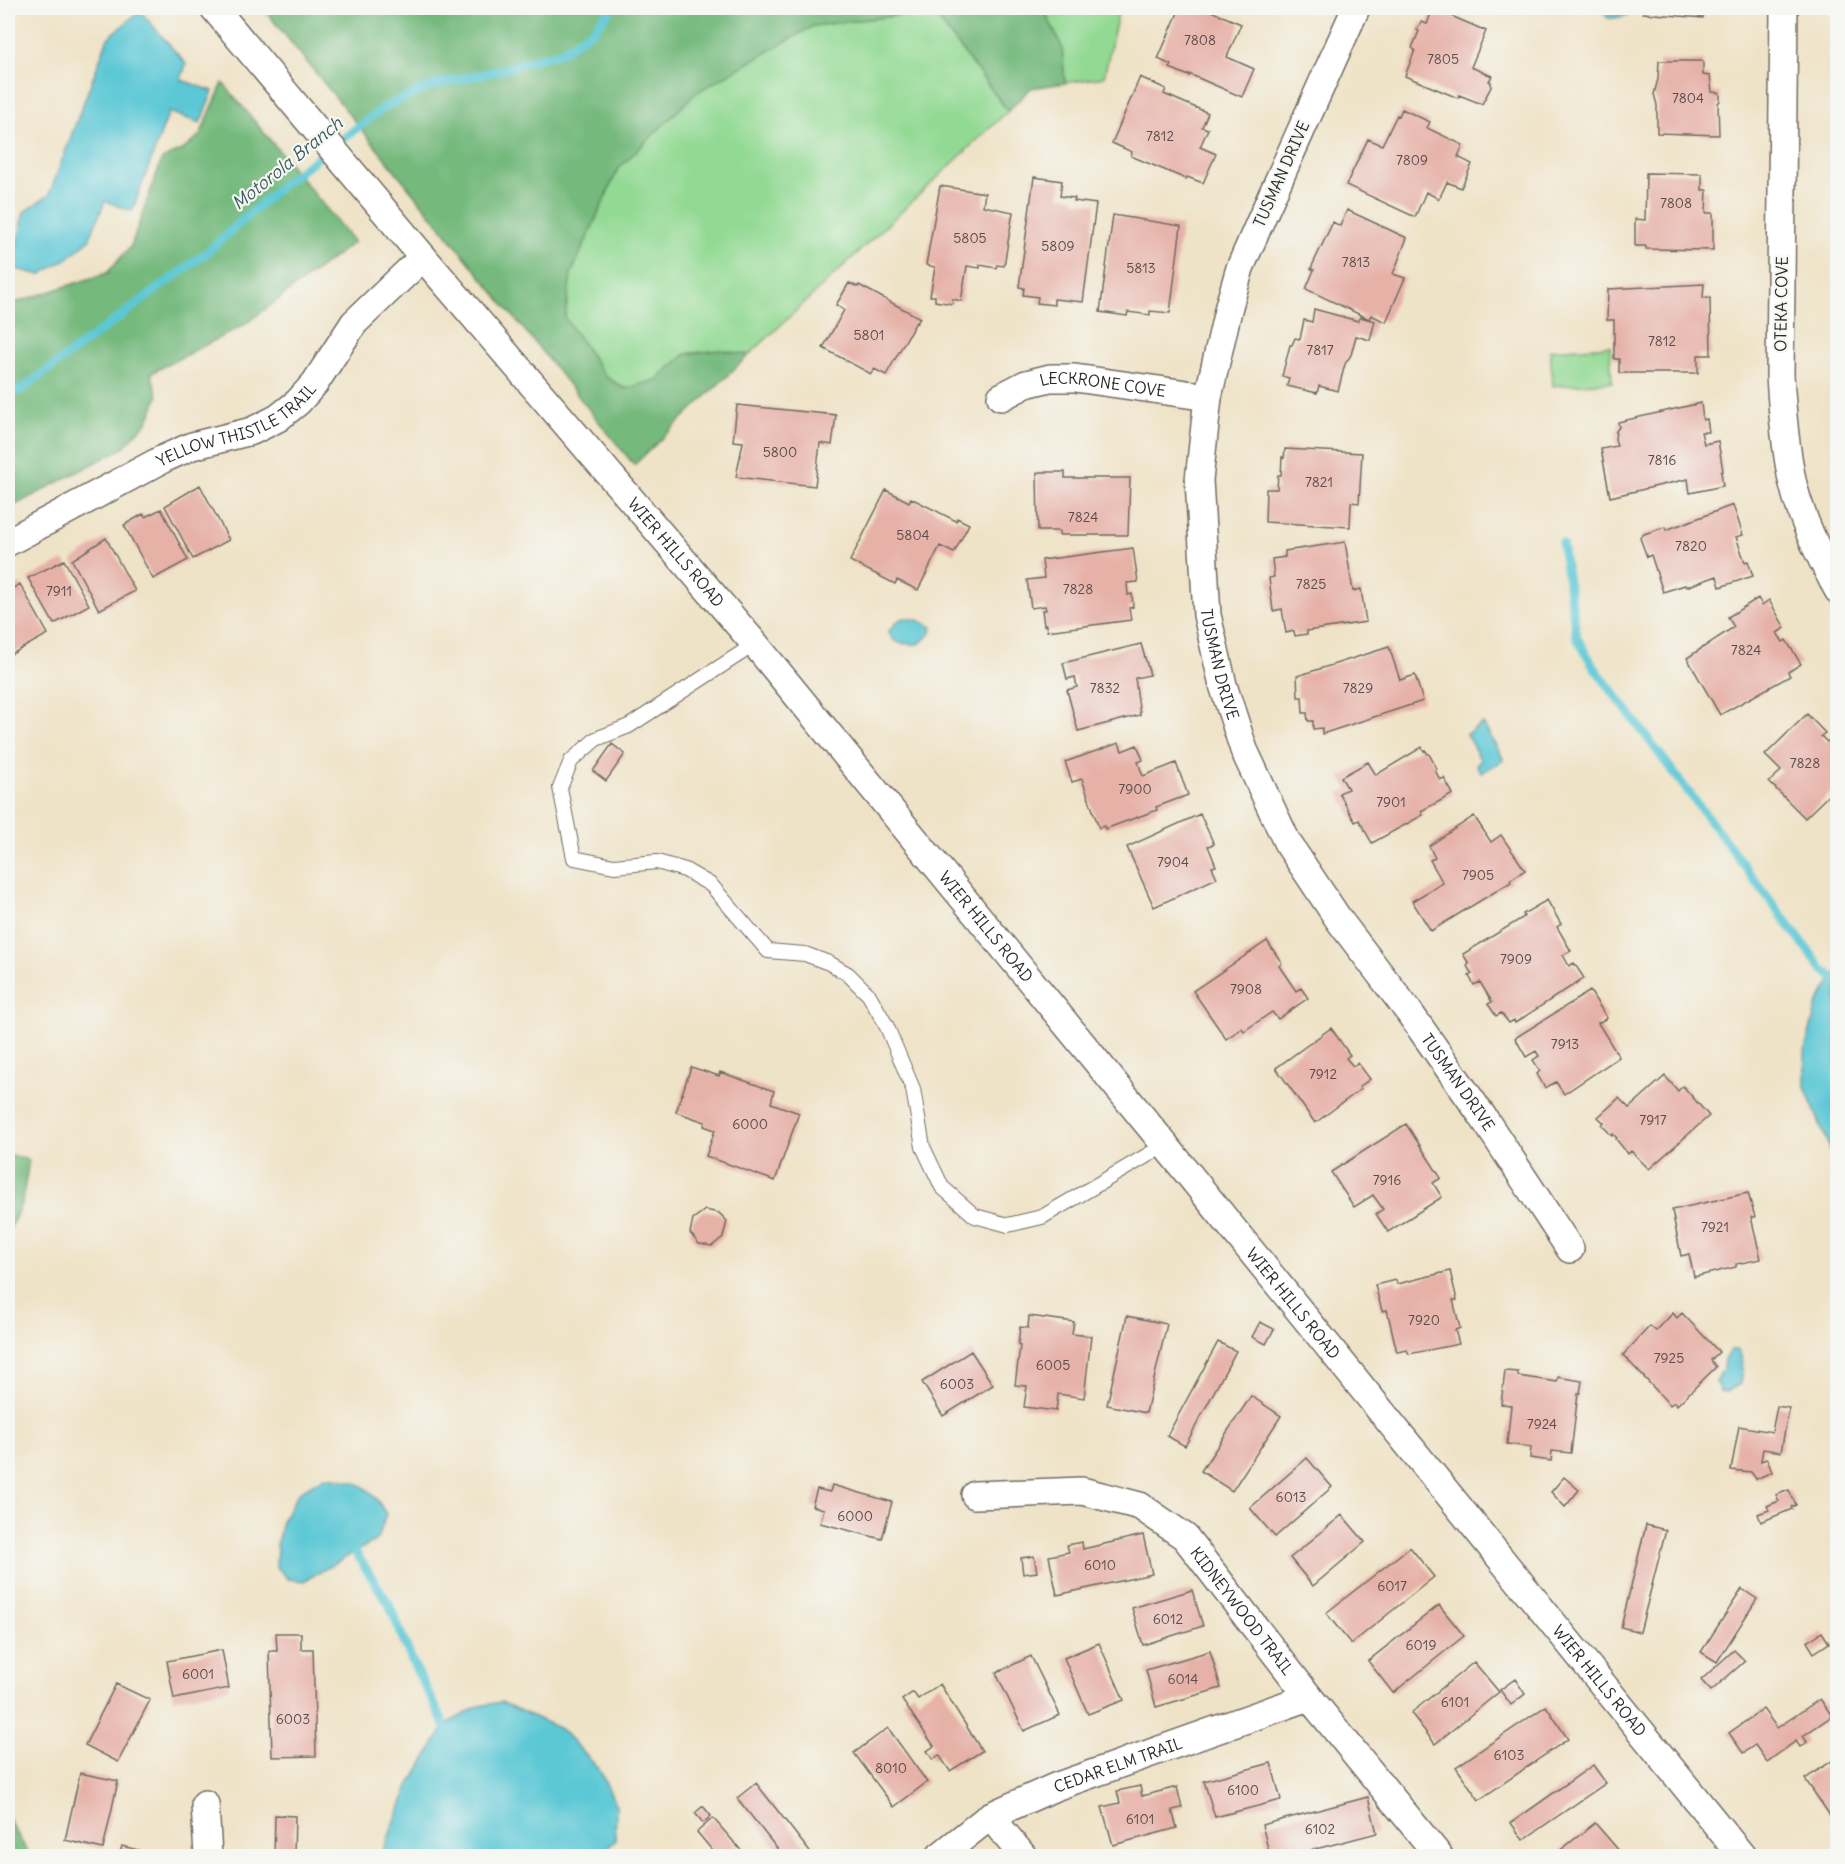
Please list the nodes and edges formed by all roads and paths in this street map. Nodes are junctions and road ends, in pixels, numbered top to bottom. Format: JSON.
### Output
{"nodes":[{"id":1,"x":214,"y":8,"type":"edge"},
{"id":2,"x":1356,"y":8,"type":"edge"},
{"id":3,"x":1784,"y":8,"type":"edge"},
{"id":4,"x":423,"y":257,"type":"junction"},
{"id":5,"x":1000,"y":397,"type":"dead end"},
{"id":6,"x":1209,"y":397,"type":"junction"},
{"id":7,"x":8,"y":542,"type":"edge"},
{"id":8,"x":1838,"y":590,"type":"edge"},
{"id":9,"x":755,"y":644,"type":"junction"},
{"id":10,"x":1166,"y":1145,"type":"junction"},
{"id":11,"x":1570,"y":1249,"type":"dead end"},
{"id":12,"x":975,"y":1495,"type":"dead end"},
{"id":13,"x":1309,"y":1697,"type":"junction"},
{"id":14,"x":205,"y":1804,"type":"dead end"},
{"id":15,"x":990,"y":1816,"type":"junction"},
{"id":16,"x":208,"y":1857,"type":"edge"},
{"id":17,"x":940,"y":1857,"type":"edge"},
{"id":18,"x":1023,"y":1857,"type":"edge"},
{"id":19,"x":1439,"y":1857,"type":"edge"},
{"id":20,"x":1743,"y":1857,"type":"edge"}],
"edges":[{"from":1,"to":4,"type":"street","name":"WIER HILLS ROAD"},
{"from":2,"to":6,"type":"street","name":"TUSMAN DRIVE"},
{"from":3,"to":8,"type":"street","name":"OTEKA COVE"},
{"from":4,"to":7,"type":"street","name":"YELLOW THISTLE TRAIL"},
{"from":4,"to":9,"type":"street","name":"WIER HILLS ROAD"},
{"from":5,"to":6,"type":"street","name":"LECKRONE COVE"},
{"from":6,"to":11,"type":"street","name":"TUSMAN DRIVE"},
{"from":9,"to":10,"type":"street","name":"WIER HILLS ROAD"},
{"from":9,"to":10,"type":"lane"},
{"from":10,"to":20,"type":"street","name":"WIER HILLS ROAD"},
{"from":12,"to":13,"type":"street","name":"KIDNEYWOOD TRAIL"},
{"from":13,"to":15,"type":"street","name":"CEDAR ELM TRAIL"},
{"from":13,"to":19,"type":"street","name":"KIDNEYWOOD TRAIL"},
{"from":14,"to":16,"type":"street"},
{"from":15,"to":17,"type":"street","name":"CEDAR ELM TRAIL"},
{"from":15,"to":18,"type":"street"}]}
